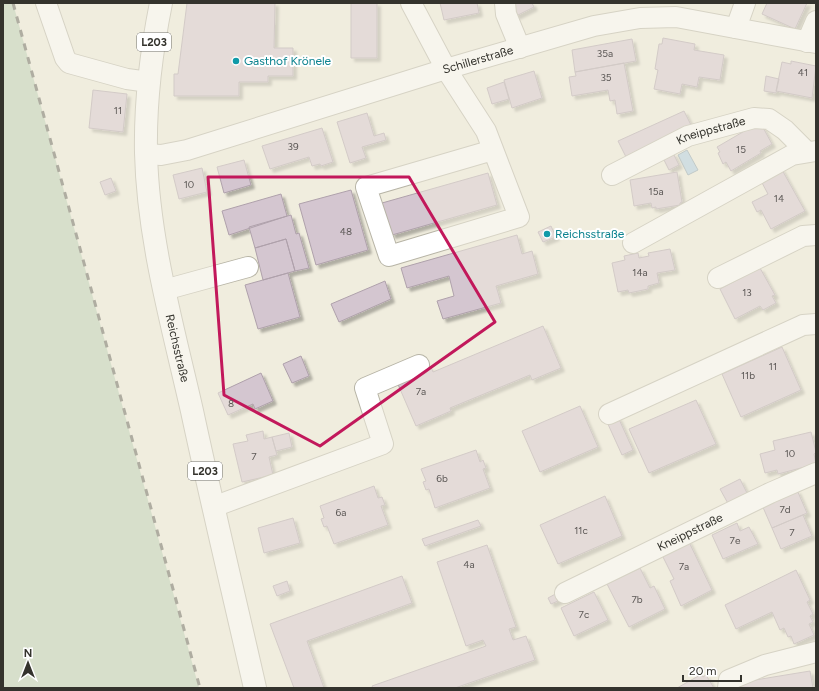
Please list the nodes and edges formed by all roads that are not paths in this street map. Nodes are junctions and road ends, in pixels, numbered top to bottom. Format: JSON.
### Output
{"nodes":[{"id":1,"x":46,"y":3,"type":"edge"},
{"id":2,"x":161,"y":3,"type":"edge"},
{"id":3,"x":411,"y":3,"type":"edge"},
{"id":4,"x":505,"y":3,"type":"edge"},
{"id":5,"x":745,"y":3,"type":"edge"},
{"id":6,"x":679,"y":10,"type":"edge"},
{"id":7,"x":816,"y":21,"type":"edge"},
{"id":8,"x":736,"y":28,"type":"junction"},
{"id":9,"x":811,"y":43,"type":"edge"},
{"id":10,"x":520,"y":48,"type":"junction"},
{"id":11,"x":446,"y":69,"type":"junction"},
{"id":12,"x":149,"y":82,"type":"junction"},
{"id":13,"x":493,"y":150,"type":"junction"},
{"id":14,"x":811,"y":152,"type":"edge"},
{"id":15,"x":146,"y":154,"type":"junction"},
{"id":16,"x":612,"y":176,"type":"dead end"},
{"id":17,"x":816,"y":235,"type":"edge"},
{"id":18,"x":633,"y":243,"type":"dead end"},
{"id":19,"x":248,"y":267,"type":"dead end"},
{"id":20,"x":718,"y":278,"type":"dead end"},
{"id":21,"x":164,"y":290,"type":"junction"},
{"id":22,"x":816,"y":324,"type":"edge"},
{"id":23,"x":419,"y":365,"type":"dead end"},
{"id":24,"x":609,"y":414,"type":"dead end"},
{"id":25,"x":816,"y":474,"type":"edge"},
{"id":26,"x":213,"y":507,"type":"junction"},
{"id":27,"x":565,"y":593,"type":"dead end"},
{"id":28,"x":816,"y":652,"type":"edge"},
{"id":29,"x":255,"y":688,"type":"edge"},
{"id":30,"x":728,"y":688,"type":"edge"}],
"edges":[{"from":1,"to":12,"type":"street"},
{"from":2,"to":12,"type":"main road","name":"Reichsstraße","number":"L203"},
{"from":3,"to":11,"type":"street"},
{"from":4,"to":10,"type":"street"},
{"from":5,"to":8,"type":"street"},
{"from":6,"to":8,"type":"street","name":"Schillerstraße"},
{"from":6,"to":10,"type":"street","name":"Schillerstraße"},
{"from":7,"to":9,"type":"street"},
{"from":8,"to":9,"type":"street","name":"Schillerstraße"},
{"from":10,"to":11,"type":"street","name":"Schillerstraße"},
{"from":11,"to":13,"type":"street"},
{"from":11,"to":15,"type":"street","name":"Schillerstraße"},
{"from":12,"to":15,"type":"main road","name":"Reichsstraße","number":"L203"},
{"from":13,"to":13,"type":"street"},
{"from":14,"to":16,"type":"street","name":"Kneippstraße"},
{"from":14,"to":18,"type":"street","name":"Kneippstraße"},
{"from":15,"to":21,"type":"main road","name":"Reichsstraße","number":"L203"},
{"from":17,"to":20,"type":"street"},
{"from":19,"to":21,"type":"street"},
{"from":21,"to":26,"type":"main road","name":"Reichsstraße","number":"L203"},
{"from":22,"to":24,"type":"street"},
{"from":23,"to":26,"type":"street"},
{"from":25,"to":27,"type":"street","name":"Kneippstraße"},
{"from":26,"to":29,"type":"main road","name":"Reichsstraße","number":"L203"},
{"from":28,"to":30,"type":"street"}]}
